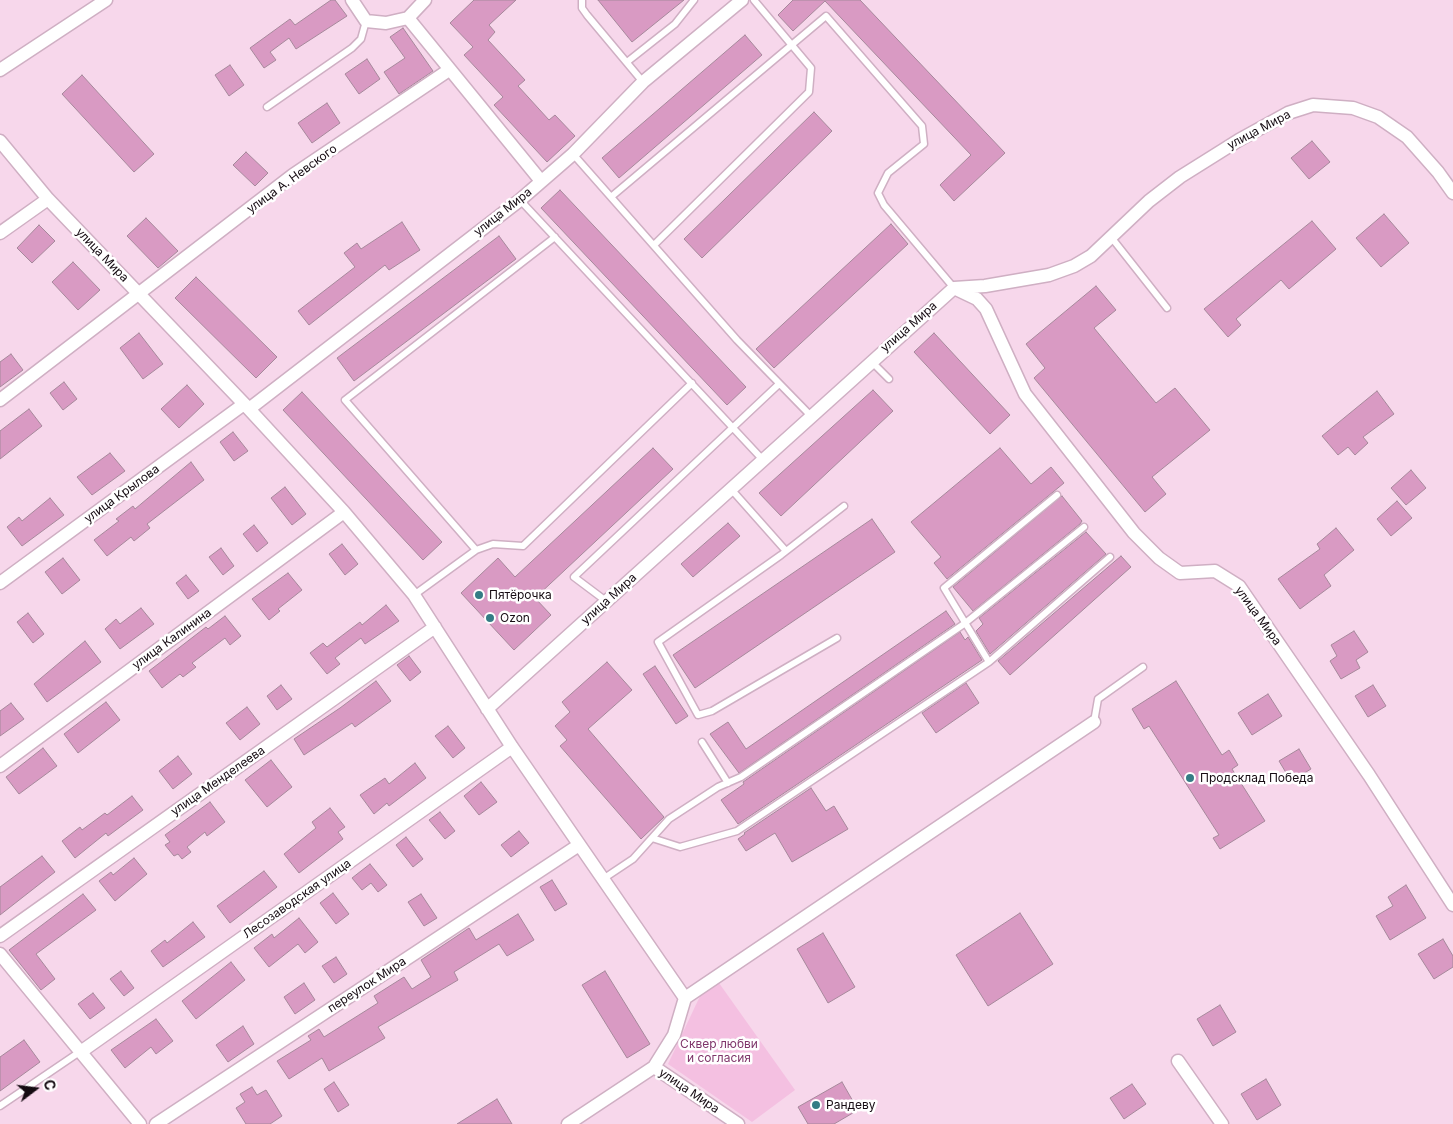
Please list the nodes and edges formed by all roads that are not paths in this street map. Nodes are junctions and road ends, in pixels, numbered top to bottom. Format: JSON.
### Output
{"nodes":[{"id":1,"x":106,"y":0,"type":"edge"},
{"id":2,"x":352,"y":0,"type":"edge"},
{"id":3,"x":425,"y":0,"type":"edge"},
{"id":4,"x":582,"y":0,"type":"edge"},
{"id":5,"x":694,"y":0,"type":"edge"},
{"id":6,"x":742,"y":0,"type":"edge"},
{"id":7,"x":754,"y":0,"type":"edge"},
{"id":8,"x":408,"y":18,"type":"junction"},
{"id":9,"x":366,"y":21,"type":"junction"},
{"id":10,"x":790,"y":45,"type":"junction"},
{"id":11,"x":627,"y":62,"type":"junction"},
{"id":12,"x":0,"y":70,"type":"edge"},
{"id":13,"x":450,"y":70,"type":"junction"},
{"id":14,"x":643,"y":82,"type":"junction"},
{"id":15,"x":267,"y":107,"type":"dead end"},
{"id":16,"x":0,"y":141,"type":"edge"},
{"id":17,"x":573,"y":154,"type":"junction"},
{"id":18,"x":541,"y":181,"type":"junction"},
{"id":19,"x":1453,"y":193,"type":"edge"},
{"id":20,"x":611,"y":197,"type":"junction"},
{"id":21,"x":48,"y":199,"type":"junction"},
{"id":22,"x":520,"y":200,"type":"junction"},
{"id":23,"x":0,"y":233,"type":"edge"},
{"id":24,"x":555,"y":237,"type":"junction"},
{"id":25,"x":1110,"y":238,"type":"junction"},
{"id":26,"x":654,"y":245,"type":"junction"},
{"id":27,"x":954,"y":288,"type":"junction"},
{"id":28,"x":140,"y":295,"type":"junction"},
{"id":29,"x":1167,"y":308,"type":"dead end"},
{"id":30,"x":871,"y":360,"type":"junction"},
{"id":31,"x":889,"y":379,"type":"dead end"},
{"id":32,"x":692,"y":383,"type":"junction"},
{"id":33,"x":779,"y":384,"type":"junction"},
{"id":34,"x":0,"y":400,"type":"edge"},
{"id":35,"x":247,"y":406,"type":"junction"},
{"id":36,"x":811,"y":416,"type":"junction"},
{"id":37,"x":733,"y":427,"type":"junction"},
{"id":38,"x":763,"y":460,"type":"junction"},
{"id":39,"x":731,"y":489,"type":"junction"},
{"id":40,"x":1056,"y":495,"type":"dead end"},
{"id":41,"x":844,"y":506,"type":"dead end"},
{"id":42,"x":344,"y":512,"type":"junction"},
{"id":43,"x":1084,"y":527,"type":"dead end"},
{"id":44,"x":476,"y":550,"type":"junction"},
{"id":45,"x":786,"y":551,"type":"junction"},
{"id":46,"x":1110,"y":557,"type":"dead end"},
{"id":47,"x":0,"y":583,"type":"edge"},
{"id":48,"x":414,"y":594,"type":"junction"},
{"id":49,"x":606,"y":601,"type":"junction"},
{"id":50,"x":964,"y":624,"type":"junction"},
{"id":51,"x":435,"y":626,"type":"junction"},
{"id":52,"x":837,"y":638,"type":"dead end"},
{"id":53,"x":989,"y":662,"type":"junction"},
{"id":54,"x":1143,"y":667,"type":"dead end"},
{"id":55,"x":487,"y":709,"type":"junction"},
{"id":56,"x":1094,"y":722,"type":"joint"},
{"id":57,"x":702,"y":742,"type":"dead end"},
{"id":58,"x":512,"y":747,"type":"junction"},
{"id":59,"x":0,"y":766,"type":"edge"},
{"id":60,"x":728,"y":783,"type":"junction"},
{"id":61,"x":652,"y":838,"type":"junction"},
{"id":62,"x":579,"y":845,"type":"junction"},
{"id":63,"x":602,"y":880,"type":"junction"},
{"id":64,"x":1453,"y":905,"type":"edge"},
{"id":65,"x":0,"y":936,"type":"edge"},
{"id":66,"x":0,"y":954,"type":"edge"},
{"id":67,"x":685,"y":998,"type":"junction"},
{"id":68,"x":82,"y":1051,"type":"junction"},
{"id":69,"x":1178,"y":1061,"type":"dead end"},
{"id":70,"x":654,"y":1067,"type":"junction"},
{"id":71,"x":0,"y":1106,"type":"edge"},
{"id":72,"x":140,"y":1124,"type":"edge"},
{"id":73,"x":156,"y":1124,"type":"edge"},
{"id":74,"x":568,"y":1124,"type":"edge"},
{"id":75,"x":738,"y":1124,"type":"edge"},
{"id":76,"x":1222,"y":1124,"type":"edge"}],
"edges":[{"from":1,"to":12,"type":"street"},
{"from":2,"to":9,"type":"street"},
{"from":3,"to":8,"type":"street"},
{"from":4,"to":11,"type":"lane"},
{"from":5,"to":11,"type":"lane"},
{"from":6,"to":14,"type":"street","name":"улица Мира"},
{"from":7,"to":10,"type":"lane"},
{"from":8,"to":9,"type":"street"},
{"from":8,"to":13,"type":"street"},
{"from":9,"to":15,"type":"lane"},
{"from":10,"to":20,"type":"lane"},
{"from":10,"to":26,"type":"lane"},
{"from":10,"to":27,"type":"lane"},
{"from":11,"to":14,"type":"lane"},
{"from":13,"to":18,"type":"street"},
{"from":13,"to":28,"type":"street","name":"улица А. Невского"},
{"from":14,"to":17,"type":"street","name":"улица Мира"},
{"from":16,"to":21,"type":"street","name":"улица Мира"},
{"from":17,"to":18,"type":"street","name":"улица Мира"},
{"from":17,"to":20,"type":"lane"},
{"from":18,"to":22,"type":"street","name":"улица Мира"},
{"from":19,"to":25,"type":"street","name":"улица Мира"},
{"from":20,"to":26,"type":"lane"},
{"from":21,"to":23,"type":"street"},
{"from":21,"to":28,"type":"street","name":"улица Мира"},
{"from":22,"to":24,"type":"lane"},
{"from":22,"to":35,"type":"street","name":"улица Мира"},
{"from":24,"to":32,"type":"lane"},
{"from":24,"to":44,"type":"lane"},
{"from":25,"to":27,"type":"street","name":"улица Мира"},
{"from":25,"to":29,"type":"lane"},
{"from":26,"to":33,"type":"lane"},
{"from":27,"to":30,"type":"street","name":"улица Мира"},
{"from":27,"to":64,"type":"street","name":"улица Мира"},
{"from":28,"to":34,"type":"street","name":"улица А. Невского"},
{"from":28,"to":35,"type":"street","name":"улица Мира"},
{"from":30,"to":31,"type":"lane"},
{"from":30,"to":36,"type":"street","name":"улица Мира"},
{"from":32,"to":37,"type":"lane"},
{"from":32,"to":44,"type":"lane"},
{"from":33,"to":36,"type":"lane"},
{"from":33,"to":37,"type":"lane"},
{"from":35,"to":42,"type":"street","name":"улица Мира"},
{"from":35,"to":47,"type":"street","name":"улица Крылова"},
{"from":36,"to":38,"type":"street","name":"улица Мира"},
{"from":37,"to":38,"type":"lane"},
{"from":37,"to":49,"type":"lane"},
{"from":38,"to":39,"type":"street","name":"улица Мира"},
{"from":39,"to":45,"type":"lane"},
{"from":39,"to":49,"type":"street","name":"улица Мира"},
{"from":40,"to":50,"type":"lane"},
{"from":41,"to":45,"type":"lane"},
{"from":42,"to":48,"type":"street","name":"улица Мира"},
{"from":42,"to":59,"type":"street","name":"улица Калинина"},
{"from":43,"to":50,"type":"lane"},
{"from":44,"to":48,"type":"lane"},
{"from":45,"to":52,"type":"lane"},
{"from":46,"to":53,"type":"lane"},
{"from":48,"to":51,"type":"street","name":"улица Мира"},
{"from":49,"to":55,"type":"street","name":"улица Мира"},
{"from":50,"to":53,"type":"lane"},
{"from":50,"to":60,"type":"lane"},
{"from":51,"to":55,"type":"street","name":"улица Мира"},
{"from":51,"to":65,"type":"street","name":"улица Менделеева"},
{"from":53,"to":61,"type":"lane"},
{"from":54,"to":56,"type":"lane"},
{"from":55,"to":58,"type":"street","name":"улица Мира"},
{"from":56,"to":67,"type":"street"},
{"from":57,"to":60,"type":"lane"},
{"from":58,"to":62,"type":"street","name":"улица Мира"},
{"from":58,"to":68,"type":"street","name":"Лесозаводская улица"},
{"from":60,"to":61,"type":"lane"},
{"from":61,"to":63,"type":"lane"},
{"from":62,"to":63,"type":"street","name":"улица Мира"},
{"from":62,"to":73,"type":"street","name":"переулок Мира"},
{"from":63,"to":67,"type":"street","name":"улица Мира"},
{"from":66,"to":68,"type":"street"},
{"from":67,"to":70,"type":"street","name":"улица Мира"},
{"from":68,"to":71,"type":"lane"},
{"from":68,"to":72,"type":"street"},
{"from":69,"to":76,"type":"street"},
{"from":70,"to":74,"type":"street"},
{"from":70,"to":75,"type":"street","name":"улица Мира"}]}
